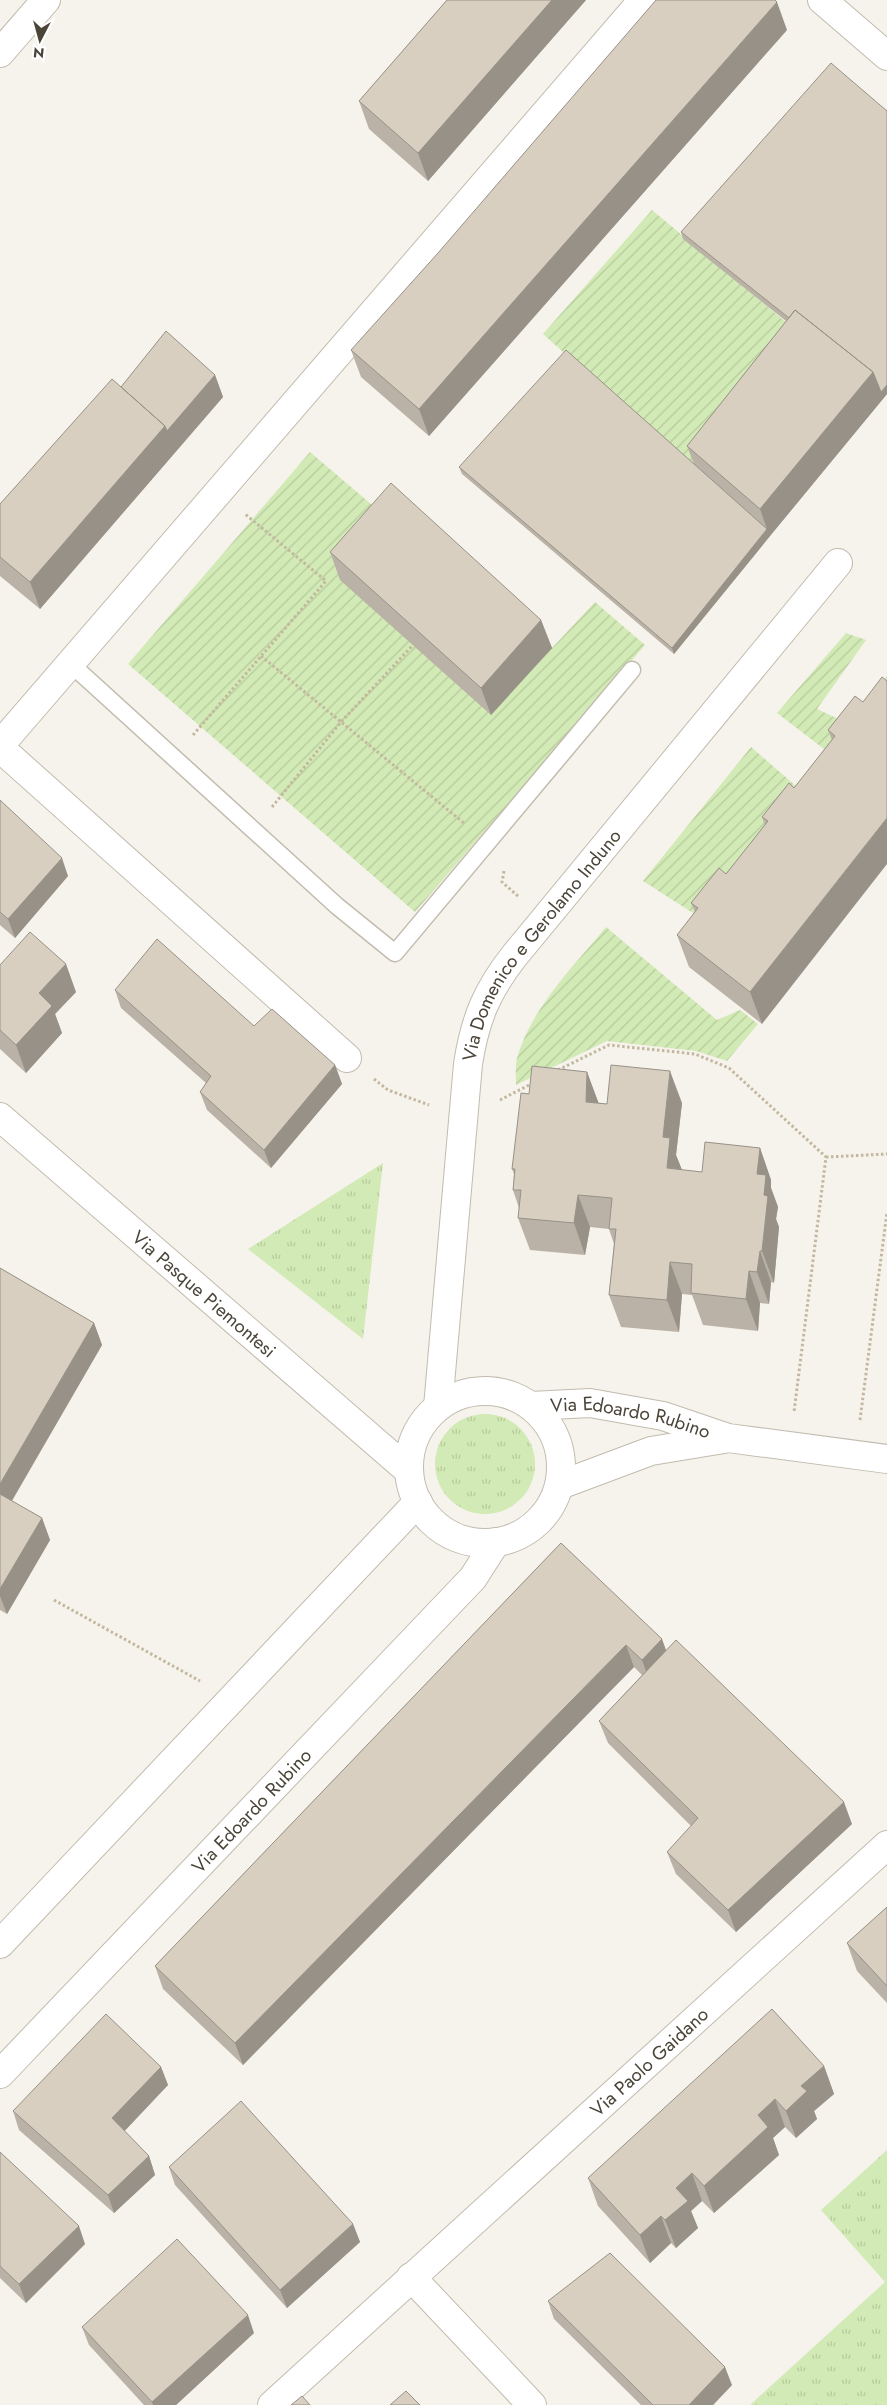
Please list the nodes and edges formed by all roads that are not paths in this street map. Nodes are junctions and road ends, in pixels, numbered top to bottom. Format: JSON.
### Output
{"nodes":[{"id":1,"x":46,"y":0,"type":"edge"},
{"id":2,"x":643,"y":0,"type":"edge"},
{"id":3,"x":822,"y":0,"type":"edge"},
{"id":4,"x":0,"y":53,"type":"edge"},
{"id":5,"x":887,"y":56,"type":"edge"},
{"id":6,"x":838,"y":563,"type":"dead end"},
{"id":7,"x":72,"y":665,"type":"junction"},
{"id":8,"x":632,"y":670,"type":"dead end"},
{"id":9,"x":0,"y":747,"type":"edge"},
{"id":10,"x":347,"y":1058,"type":"road end"},
{"id":11,"x":0,"y":1117,"type":"edge"},
{"id":12,"x":531,"y":1406,"type":"junction"},
{"id":13,"x":438,"y":1407,"type":"junction"},
{"id":14,"x":728,"y":1438,"type":"junction"},
{"id":15,"x":887,"y":1459,"type":"edge"},
{"id":16,"x":409,"y":1471,"type":"junction"},
{"id":17,"x":560,"y":1486,"type":"junction"},
{"id":18,"x":418,"y":1502,"type":"junction"},
{"id":19,"x":496,"y":1542,"type":"junction"},
{"id":20,"x":887,"y":1844,"type":"edge"},
{"id":21,"x":0,"y":1944,"type":"edge"},
{"id":22,"x":0,"y":2074,"type":"edge"},
{"id":23,"x":411,"y":2277,"type":"junction"},
{"id":24,"x":272,"y":2405,"type":"edge"},
{"id":25,"x":532,"y":2405,"type":"edge"}],
"edges":[{"from":1,"to":4,"type":"street"},
{"from":2,"to":7,"type":"street"},
{"from":3,"to":5,"type":"street"},
{"from":6,"to":13,"type":"street","name":"Via Domenico e Gerolamo Induno"},
{"from":7,"to":8,"type":"lane"},
{"from":7,"to":9,"type":"street"},
{"from":9,"to":10,"type":"street"},
{"from":11,"to":16,"type":"street","name":"Via Pasque Piemontesi"},
{"from":12,"to":13,"type":"street","name":"Via Edoardo Rubino"},
{"from":12,"to":14,"type":"street","name":"Via Edoardo Rubino"},
{"from":12,"to":17,"type":"street","name":"Via Edoardo Rubino"},
{"from":13,"to":16,"type":"street","name":"Via Edoardo Rubino"},
{"from":14,"to":15,"type":"street","name":"Via Edoardo Rubino"},
{"from":14,"to":17,"type":"street","name":"Via Edoardo Rubino"},
{"from":16,"to":18,"type":"street","name":"Via Edoardo Rubino"},
{"from":17,"to":19,"type":"street","name":"Via Edoardo Rubino"},
{"from":18,"to":19,"type":"street","name":"Via Edoardo Rubino"},
{"from":18,"to":21,"type":"street"},
{"from":19,"to":22,"type":"street","name":"Via Edoardo Rubino"},
{"from":20,"to":23,"type":"street","name":"Via Paolo Gaidano"},
{"from":23,"to":24,"type":"street","name":"Via Paolo Gaidano"},
{"from":23,"to":25,"type":"street"}]}
